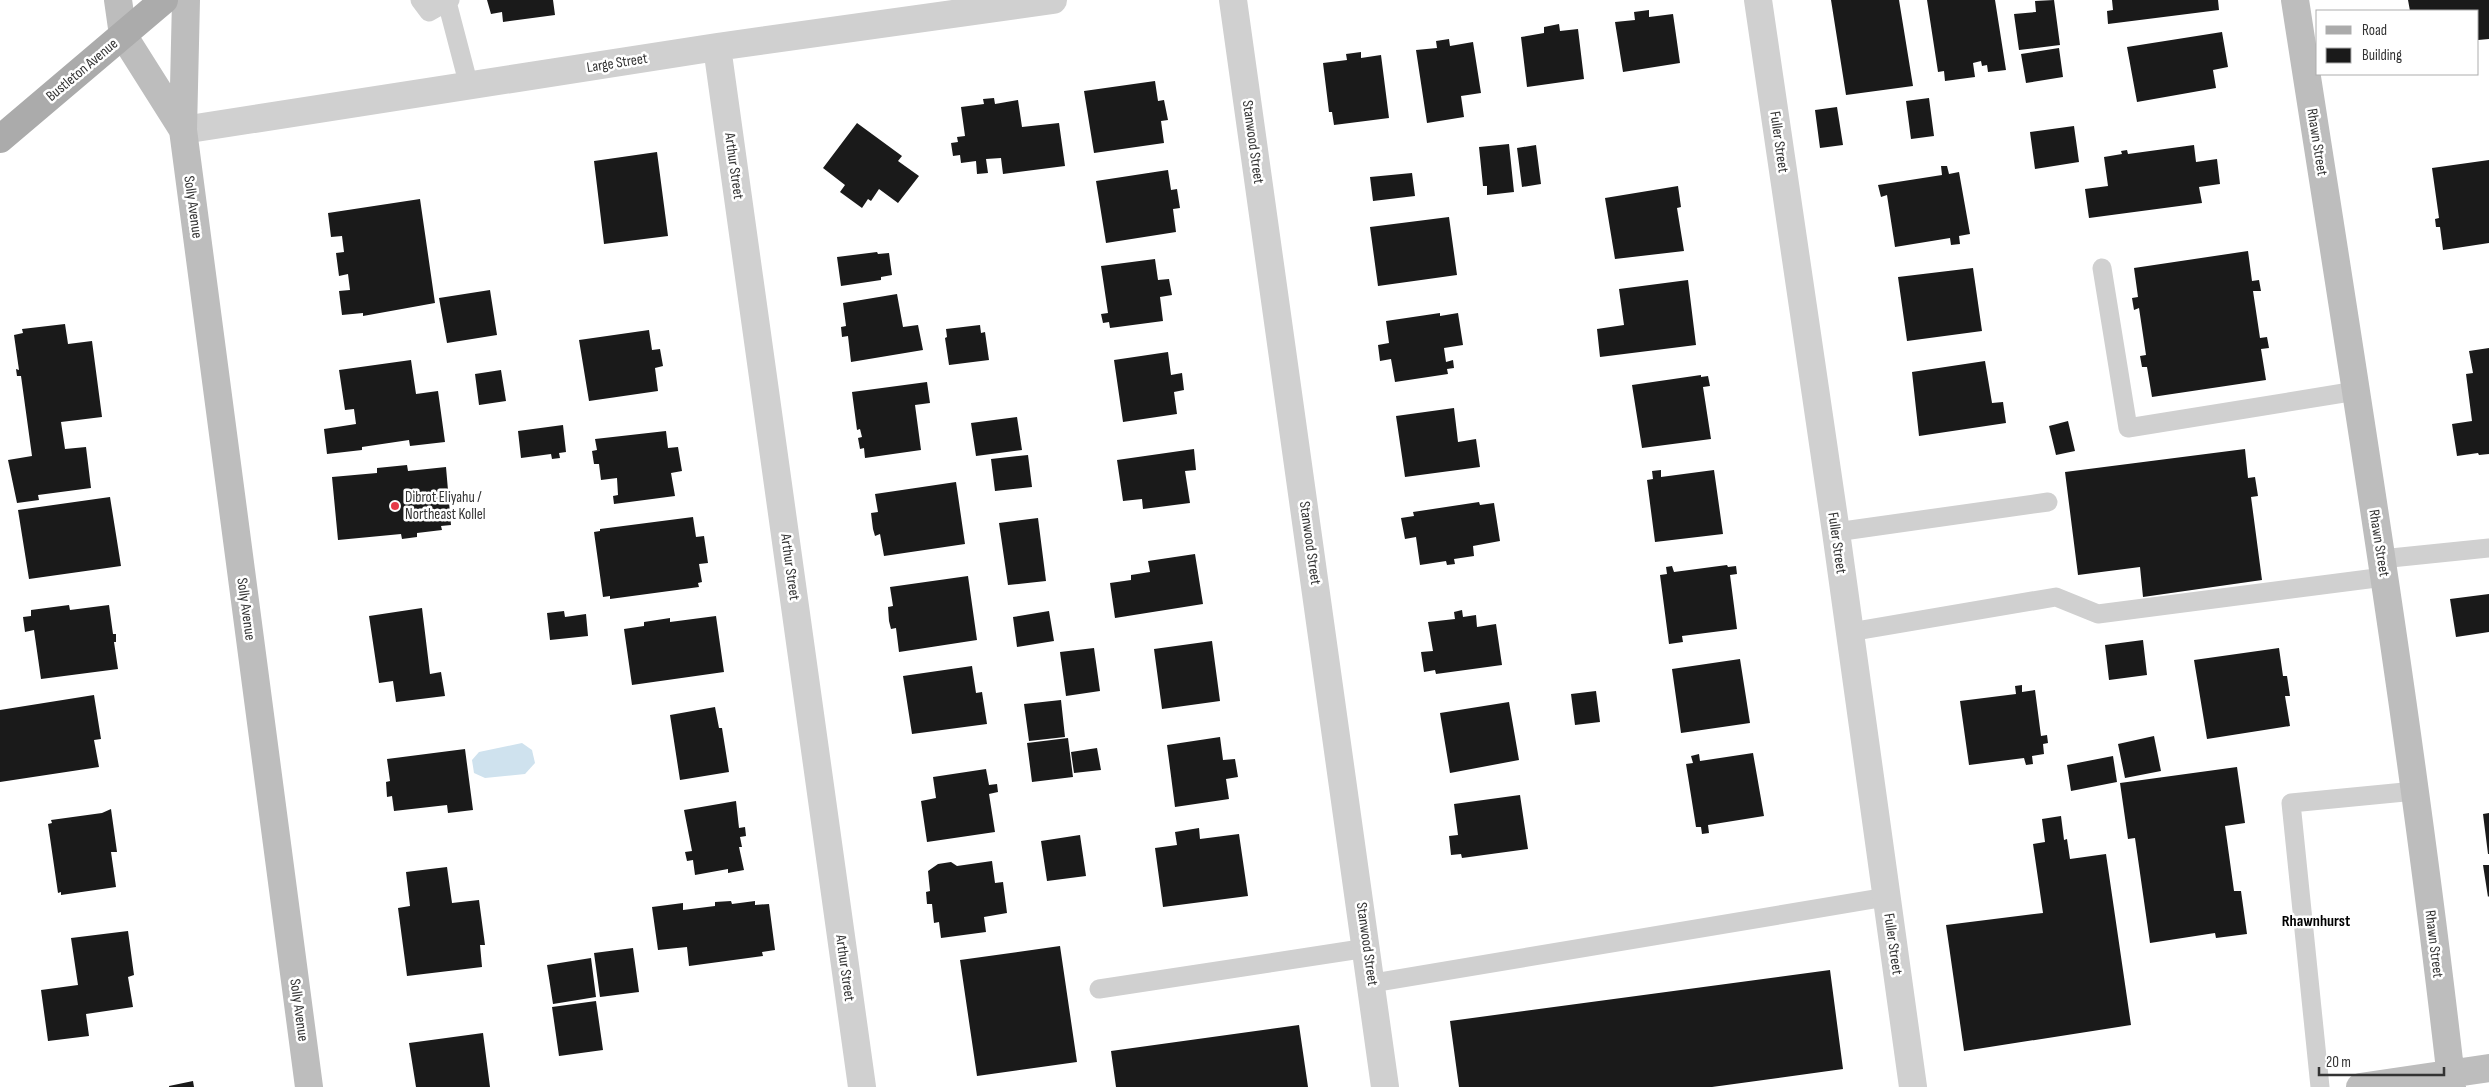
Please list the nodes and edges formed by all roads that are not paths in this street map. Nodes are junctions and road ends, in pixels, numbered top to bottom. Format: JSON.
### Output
{"nodes":[{"id":1,"x":118,"y":0,"type":"edge"},
{"id":2,"x":164,"y":0,"type":"edge"},
{"id":3,"x":186,"y":0,"type":"edge"},
{"id":4,"x":420,"y":0,"type":"edge"},
{"id":5,"x":1053,"y":0,"type":"edge"},
{"id":6,"x":1233,"y":0,"type":"edge"},
{"id":7,"x":1758,"y":0,"type":"edge"},
{"id":8,"x":2295,"y":0,"type":"edge"},
{"id":9,"x":448,"y":1,"type":"edge"},
{"id":10,"x":123,"y":35,"type":"junction"},
{"id":11,"x":717,"y":48,"type":"junction"},
{"id":12,"x":469,"y":86,"type":"junction"},
{"id":13,"x":183,"y":130,"type":"junction"},
{"id":14,"x":0,"y":139,"type":"edge"},
{"id":15,"x":2102,"y":268,"type":"dead end"},
{"id":16,"x":2356,"y":391,"type":"junction"},
{"id":17,"x":2048,"y":502,"type":"dead end"},
{"id":18,"x":1836,"y":532,"type":"junction"},
{"id":19,"x":2489,"y":548,"type":"edge"},
{"id":20,"x":2383,"y":568,"type":"junction"},
{"id":21,"x":1850,"y":632,"type":"junction"},
{"id":22,"x":2415,"y":791,"type":"junction"},
{"id":23,"x":1886,"y":897,"type":"junction"},
{"id":24,"x":1367,"y":948,"type":"junction"},
{"id":25,"x":1373,"y":983,"type":"junction"},
{"id":26,"x":1099,"y":989,"type":"dead end"},
{"id":27,"x":2489,"y":1068,"type":"edge"},
{"id":28,"x":2451,"y":1080,"type":"edge"},
{"id":29,"x":309,"y":1087,"type":"edge"},
{"id":30,"x":862,"y":1087,"type":"edge"},
{"id":31,"x":1386,"y":1087,"type":"edge"},
{"id":32,"x":1913,"y":1087,"type":"edge"},
{"id":33,"x":2320,"y":1087,"type":"edge"},
{"id":34,"x":2360,"y":1087,"type":"edge"}],
"edges":[{"from":1,"to":10,"type":"street","name":"Solly Avenue"},
{"from":2,"to":10,"type":"main road","name":"Bustleton Avenue"},
{"from":3,"to":13,"type":"street","name":"Solly Avenue"},
{"from":4,"to":9,"type":"lane"},
{"from":5,"to":11,"type":"street","name":"Large Street"},
{"from":6,"to":24,"type":"street","name":"Stanwood Street"},
{"from":7,"to":18,"type":"street","name":"Fuller Street"},
{"from":8,"to":16,"type":"street","name":"Rhawn Street"},
{"from":9,"to":12,"type":"lane"},
{"from":10,"to":13,"type":"street","name":"Solly Avenue"},
{"from":10,"to":14,"type":"main road","name":"Bustleton Avenue"},
{"from":11,"to":12,"type":"street","name":"Large Street"},
{"from":11,"to":30,"type":"street","name":"Arthur Street"},
{"from":12,"to":13,"type":"street","name":"Large Street"},
{"from":13,"to":29,"type":"street","name":"Solly Avenue"},
{"from":15,"to":16,"type":"lane"},
{"from":16,"to":20,"type":"street","name":"Rhawn Street"},
{"from":17,"to":18,"type":"lane"},
{"from":18,"to":21,"type":"street","name":"Fuller Street"},
{"from":19,"to":20,"type":"lane"},
{"from":20,"to":21,"type":"lane"},
{"from":20,"to":22,"type":"street","name":"Rhawn Street"},
{"from":21,"to":23,"type":"street","name":"Fuller Street"},
{"from":22,"to":28,"type":"street","name":"Rhawn Street"},
{"from":22,"to":33,"type":"lane"},
{"from":23,"to":25,"type":"lane"},
{"from":23,"to":32,"type":"street","name":"Fuller Street"},
{"from":24,"to":25,"type":"street","name":"Stanwood Street"},
{"from":24,"to":26,"type":"lane"},
{"from":25,"to":31,"type":"street","name":"Stanwood Street"},
{"from":27,"to":28,"type":"street"},
{"from":28,"to":34,"type":"street"}]}
